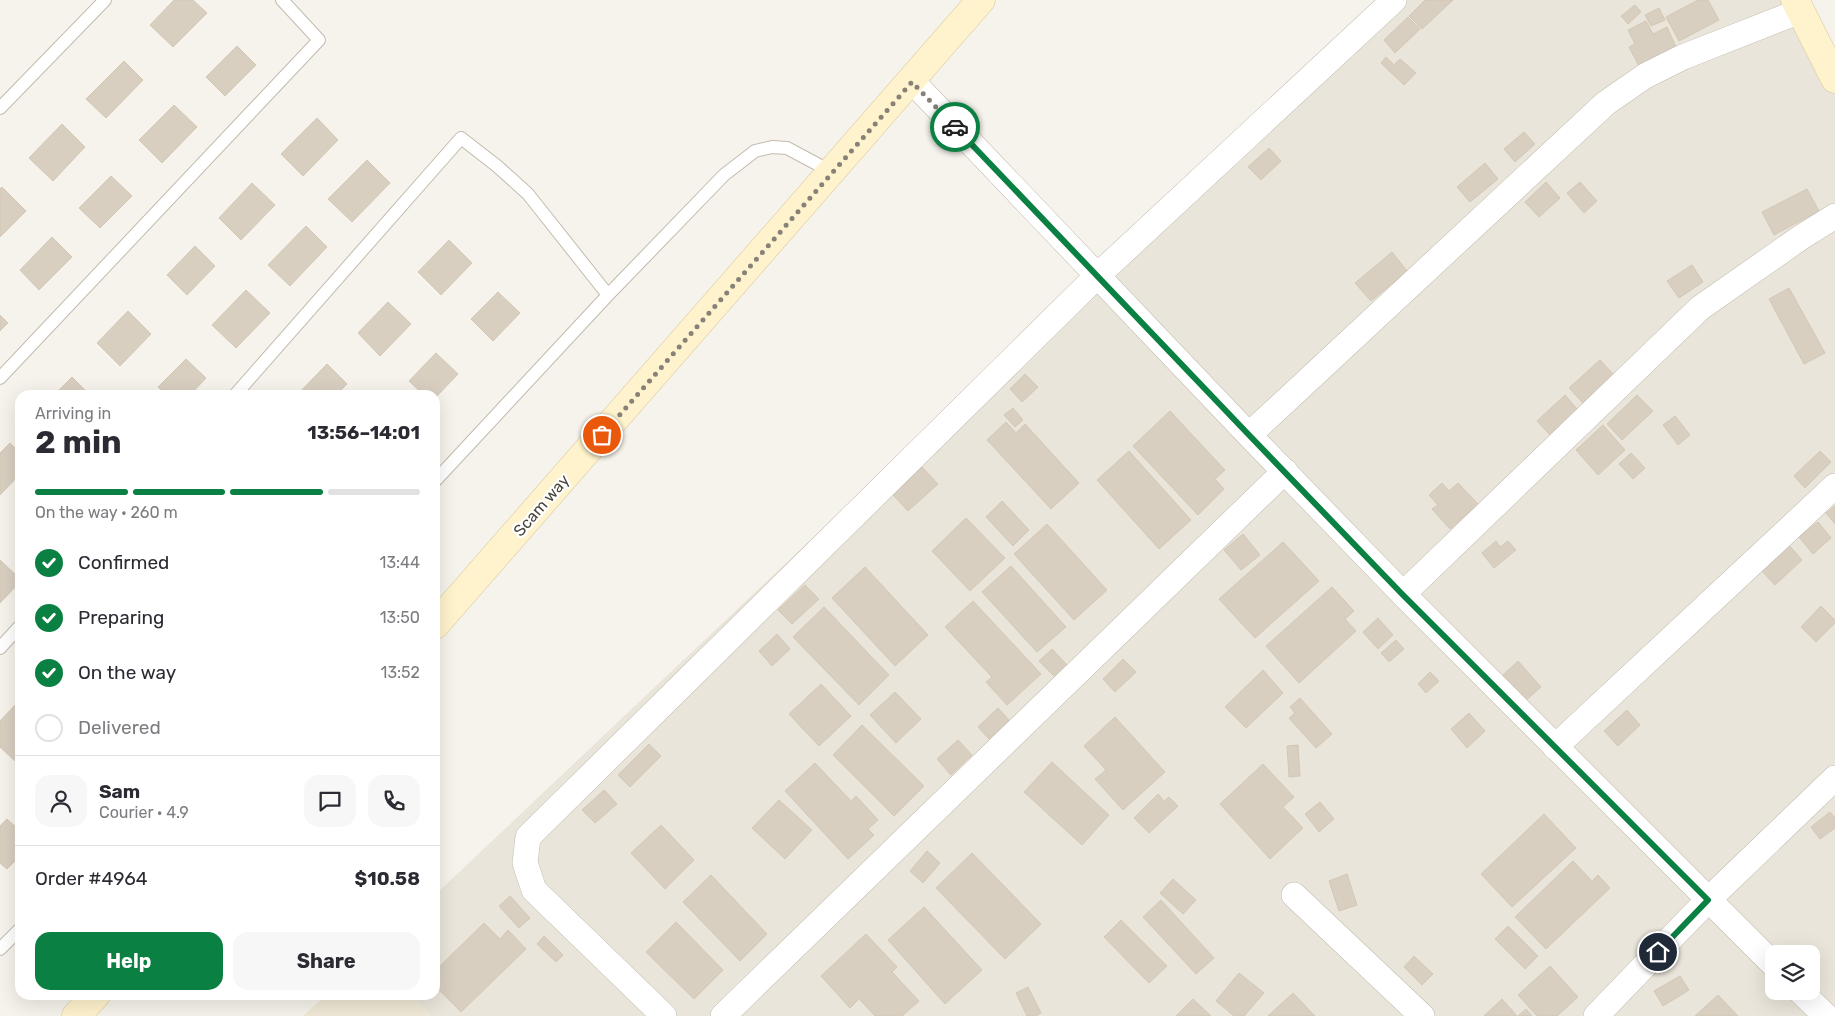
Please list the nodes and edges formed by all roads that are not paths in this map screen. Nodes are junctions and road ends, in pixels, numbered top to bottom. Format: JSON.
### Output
{"nodes":[{"id":1,"x":104,"y":0,"type":"edge"},
{"id":2,"x":282,"y":0,"type":"edge"},
{"id":3,"x":981,"y":0,"type":"edge"},
{"id":4,"x":1394,"y":0,"type":"edge"},
{"id":5,"x":1797,"y":5,"type":"edge"},
{"id":6,"x":1835,"y":79,"type":"edge"},
{"id":7,"x":912,"y":82,"type":"junction"},
{"id":8,"x":0,"y":108,"type":"edge"},
{"id":9,"x":832,"y":172,"type":"junction"},
{"id":10,"x":1835,"y":216,"type":"edge"},
{"id":11,"x":1097,"y":276,"type":"junction"},
{"id":12,"x":608,"y":295,"type":"junction"},
{"id":13,"x":0,"y":378,"type":"edge"},
{"id":14,"x":239,"y":390,"type":"edge"},
{"id":15,"x":1249,"y":435,"type":"junction"},
{"id":16,"x":1285,"y":471,"type":"junction"},
{"id":17,"x":440,"y":476,"type":"edge"},
{"id":18,"x":1835,"y":486,"type":"edge"},
{"id":19,"x":1402,"y":594,"type":"junction"},
{"id":20,"x":440,"y":619,"type":"edge"},
{"id":21,"x":15,"y":632,"type":"edge"},
{"id":22,"x":0,"y":648,"type":"edge"},
{"id":23,"x":1555,"y":746,"type":"junction"},
{"id":24,"x":1835,"y":778,"type":"edge"},
{"id":25,"x":1294,"y":896,"type":"dead end"},
{"id":26,"x":1708,"y":900,"type":"junction"},
{"id":27,"x":15,"y":934,"type":"edge"},
{"id":28,"x":0,"y":949,"type":"edge"},
{"id":29,"x":1765,"y":956,"type":"edge"},
{"id":30,"x":91,"y":1000,"type":"edge"},
{"id":31,"x":1809,"y":1000,"type":"edge"},
{"id":32,"x":76,"y":1016,"type":"edge"},
{"id":33,"x":664,"y":1016,"type":"edge"},
{"id":34,"x":723,"y":1016,"type":"edge"},
{"id":35,"x":1422,"y":1016,"type":"edge"},
{"id":36,"x":1596,"y":1016,"type":"edge"},
{"id":37,"x":1826,"y":1016,"type":"edge"}],
"edges":[{"from":1,"to":8,"type":"lane"},
{"from":2,"to":13,"type":"lane"},
{"from":3,"to":7,"type":"street","name":"Scam way"},
{"from":4,"to":11,"type":"street"},
{"from":5,"to":6,"type":"street"},
{"from":5,"to":15,"type":"street"},
{"from":7,"to":9,"type":"street","name":"Scam way"},
{"from":7,"to":11,"type":"street"},
{"from":9,"to":12,"type":"lane"},
{"from":9,"to":20,"type":"street","name":"Scam way"},
{"from":10,"to":19,"type":"street"},
{"from":11,"to":15,"type":"street"},
{"from":11,"to":33,"type":"street"},
{"from":12,"to":14,"type":"lane"},
{"from":12,"to":17,"type":"lane"},
{"from":15,"to":16,"type":"street"},
{"from":16,"to":19,"type":"street"},
{"from":16,"to":34,"type":"street"},
{"from":18,"to":23,"type":"street"},
{"from":19,"to":23,"type":"street"},
{"from":21,"to":22,"type":"lane"},
{"from":23,"to":26,"type":"street"},
{"from":24,"to":26,"type":"street"},
{"from":25,"to":35,"type":"street"},
{"from":26,"to":29,"type":"street"},
{"from":26,"to":36,"type":"street"},
{"from":27,"to":28,"type":"lane"},
{"from":30,"to":32,"type":"street"},
{"from":31,"to":37,"type":"street"}]}
